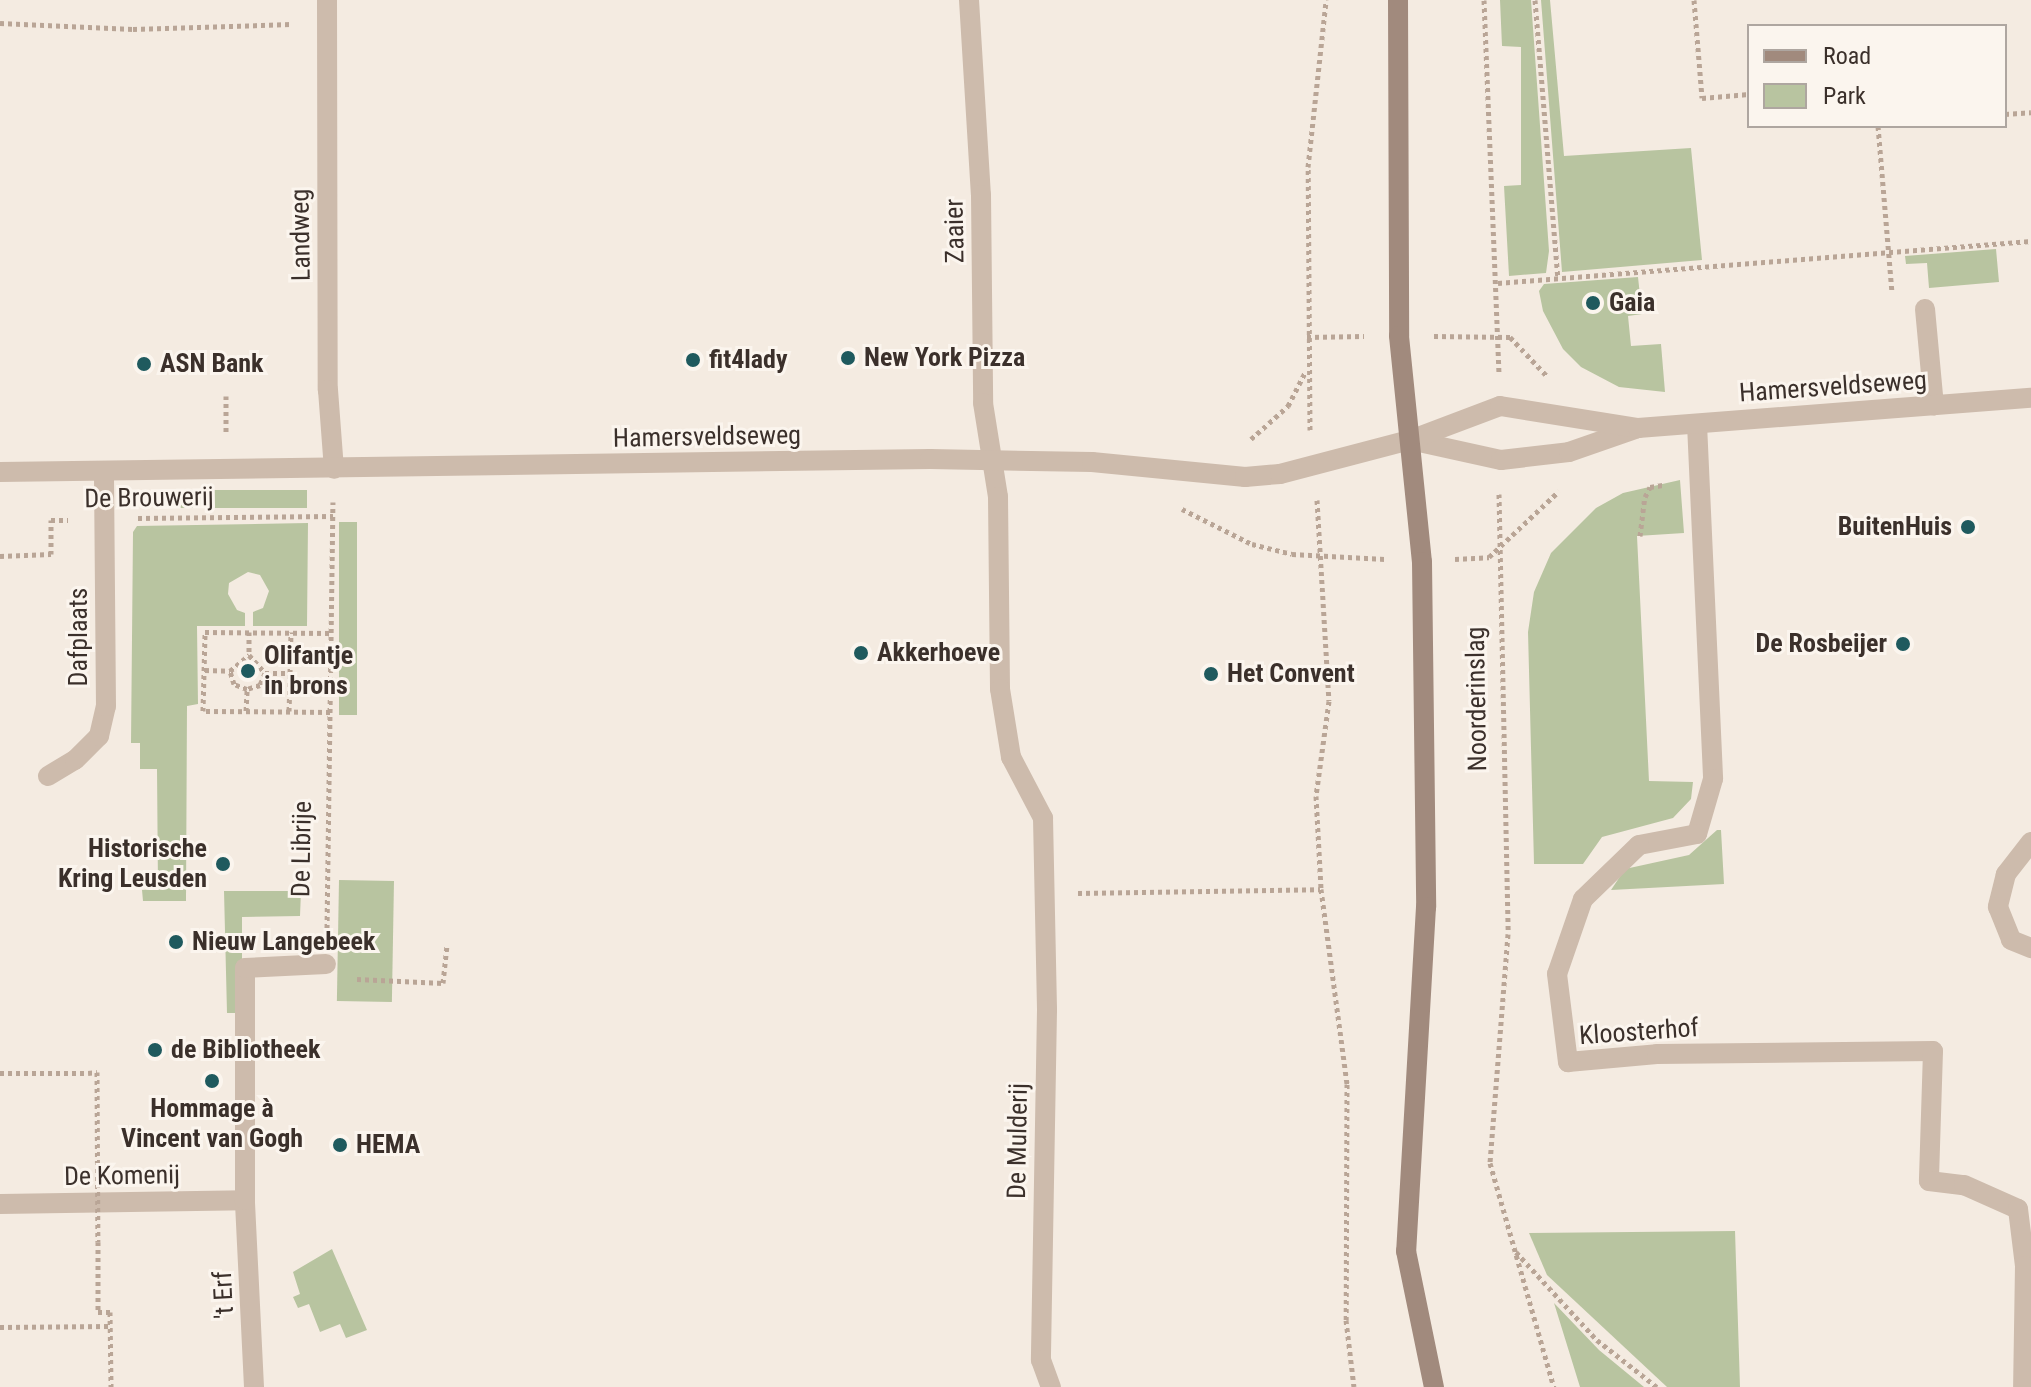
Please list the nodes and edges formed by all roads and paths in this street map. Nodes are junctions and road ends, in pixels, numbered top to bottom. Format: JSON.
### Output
{"nodes":[{"id":1,"x":327,"y":0,"type":"edge"},
{"id":2,"x":969,"y":0,"type":"edge"},
{"id":3,"x":1326,"y":0,"type":"edge"},
{"id":4,"x":1398,"y":0,"type":"edge"},
{"id":5,"x":1484,"y":0,"type":"edge"},
{"id":6,"x":1535,"y":0,"type":"edge"},
{"id":7,"x":1694,"y":0,"type":"edge"},
{"id":8,"x":328,"y":22,"type":"junction"},
{"id":9,"x":0,"y":23,"type":"edge"},
{"id":10,"x":1747,"y":94,"type":"edge"},
{"id":11,"x":2031,"y":112,"type":"edge"},
{"id":12,"x":2007,"y":114,"type":"edge"},
{"id":13,"x":1878,"y":128,"type":"edge"},
{"id":14,"x":2031,"y":241,"type":"edge"},
{"id":15,"x":1888,"y":252,"type":"junction"},
{"id":16,"x":1558,"y":278,"type":"junction"},
{"id":17,"x":1498,"y":283,"type":"junction"},
{"id":18,"x":1892,"y":297,"type":"dead end"},
{"id":19,"x":1925,"y":309,"type":"dead end"},
{"id":20,"x":1399,"y":336,"type":"junction"},
{"id":21,"x":1307,"y":337,"type":"junction"},
{"id":22,"x":1499,"y":337,"type":"junction"},
{"id":23,"x":1561,"y":386,"type":"dead end"},
{"id":24,"x":2031,"y":398,"type":"edge"},
{"id":25,"x":1500,"y":406,"type":"junction"},
{"id":26,"x":1934,"y":406,"type":"junction"},
{"id":27,"x":1697,"y":424,"type":"junction"},
{"id":28,"x":1638,"y":428,"type":"junction"},
{"id":29,"x":1410,"y":440,"type":"junction"},
{"id":30,"x":993,"y":460,"type":"junction"},
{"id":31,"x":1501,"y":460,"type":"junction"},
{"id":32,"x":1313,"y":465,"type":"junction"},
{"id":33,"x":334,"y":469,"type":"junction"},
{"id":34,"x":0,"y":472,"type":"edge"},
{"id":35,"x":104,"y":472,"type":"junction"},
{"id":36,"x":1700,"y":480,"type":"junction"},
{"id":37,"x":1567,"y":484,"type":"dead end"},
{"id":38,"x":1170,"y":501,"type":"dead end"},
{"id":39,"x":333,"y":516,"type":"junction"},
{"id":40,"x":104,"y":518,"type":"junction"},
{"id":41,"x":1640,"y":536,"type":"dead end"},
{"id":42,"x":1500,"y":546,"type":"junction"},
{"id":43,"x":0,"y":556,"type":"edge"},
{"id":44,"x":1323,"y":556,"type":"junction"},
{"id":45,"x":1422,"y":562,"type":"junction"},
{"id":46,"x":249,"y":632,"type":"junction"},
{"id":47,"x":291,"y":632,"type":"junction"},
{"id":48,"x":332,"y":633,"type":"junction"},
{"id":49,"x":249,"y":655,"type":"junction"},
{"id":50,"x":205,"y":670,"type":"junction"},
{"id":51,"x":230,"y":671,"type":"junction"},
{"id":52,"x":265,"y":673,"type":"junction"},
{"id":53,"x":290,"y":673,"type":"junction"},
{"id":54,"x":247,"y":689,"type":"junction"},
{"id":55,"x":246,"y":711,"type":"junction"},
{"id":56,"x":289,"y":711,"type":"junction"},
{"id":57,"x":330,"y":712,"type":"junction"},
{"id":58,"x":48,"y":776,"type":"dead end"},
{"id":59,"x":2031,"y":842,"type":"edge"},
{"id":60,"x":1321,"y":889,"type":"junction"},
{"id":61,"x":1045,"y":894,"type":"junction"},
{"id":62,"x":447,"y":946,"type":"dead end"},
{"id":63,"x":2031,"y":948,"type":"edge"},
{"id":64,"x":326,"y":964,"type":"junction"},
{"id":65,"x":0,"y":1073,"type":"edge"},
{"id":66,"x":245,"y":1200,"type":"junction"},
{"id":67,"x":0,"y":1204,"type":"edge"},
{"id":68,"x":1515,"y":1252,"type":"junction"},
{"id":69,"x":110,"y":1326,"type":"junction"},
{"id":70,"x":0,"y":1327,"type":"edge"},
{"id":71,"x":111,"y":1387,"type":"edge"},
{"id":72,"x":254,"y":1387,"type":"edge"},
{"id":73,"x":1051,"y":1387,"type":"edge"},
{"id":74,"x":1354,"y":1387,"type":"edge"},
{"id":75,"x":1434,"y":1387,"type":"edge"},
{"id":76,"x":1554,"y":1387,"type":"edge"},
{"id":77,"x":1657,"y":1387,"type":"edge"},
{"id":78,"x":2023,"y":1387,"type":"edge"}],
"edges":[{"from":1,"to":8,"type":"street","name":"Landweg"},
{"from":2,"to":30,"type":"street","name":"Zaaier"},
{"from":3,"to":21,"type":"path"},
{"from":4,"to":20,"type":"main road","name":"Noorderinslag"},
{"from":5,"to":17,"type":"path"},
{"from":6,"to":16,"type":"path"},
{"from":7,"to":10,"type":"path"},
{"from":8,"to":9,"type":"path"},
{"from":8,"to":33,"type":"street","name":"Landweg"},
{"from":11,"to":12,"type":"path"},
{"from":13,"to":15,"type":"path"},
{"from":14,"to":15,"type":"path"},
{"from":15,"to":16,"type":"path"},
{"from":15,"to":18,"type":"path"},
{"from":16,"to":17,"type":"path"},
{"from":17,"to":22,"type":"path"},
{"from":19,"to":26,"type":"street"},
{"from":20,"to":21,"type":"path"},
{"from":20,"to":22,"type":"path"},
{"from":20,"to":29,"type":"main road","name":"Noorderinslag"},
{"from":21,"to":32,"type":"path"},
{"from":22,"to":23,"type":"path"},
{"from":22,"to":25,"type":"path"},
{"from":24,"to":26,"type":"street","name":"Hamersveldseweg"},
{"from":25,"to":28,"type":"street","name":"Hamersveldseweg"},
{"from":25,"to":29,"type":"street","name":"Hamersveldseweg"},
{"from":26,"to":27,"type":"street","name":"Hamersveldseweg"},
{"from":27,"to":28,"type":"street","name":"Hamersveldseweg"},
{"from":27,"to":36,"type":"street","name":"Kloosterhof"},
{"from":28,"to":31,"type":"street","name":"Hamersveldseweg"},
{"from":29,"to":31,"type":"street","name":"Hamersveldseweg"},
{"from":29,"to":32,"type":"street","name":"Hamersveldseweg"},
{"from":29,"to":45,"type":"main road","name":"Noorderinslag"},
{"from":30,"to":32,"type":"street","name":"Hamersveldseweg"},
{"from":30,"to":33,"type":"street","name":"Hamersveldseweg"},
{"from":30,"to":61,"type":"street","name":"De Mulderij"},
{"from":31,"to":42,"type":"path","name":"Noorderinslag"},
{"from":32,"to":44,"type":"path"},
{"from":33,"to":35,"type":"street","name":"Hamersveldseweg"},
{"from":33,"to":39,"type":"path","name":"De Librije"},
{"from":34,"to":35,"type":"street","name":"Hamersveldseweg"},
{"from":35,"to":40,"type":"street","name":"Dafplaats"},
{"from":36,"to":41,"type":"path"},
{"from":36,"to":78,"type":"street","name":"Kloosterhof"},
{"from":37,"to":42,"type":"path"},
{"from":38,"to":44,"type":"path"},
{"from":39,"to":40,"type":"path","name":"De Brouwerij"},
{"from":39,"to":48,"type":"path","name":"De Librije"},
{"from":40,"to":43,"type":"path","name":"De Brouwerij"},
{"from":40,"to":58,"type":"street","name":"Dafplaats"},
{"from":42,"to":45,"type":"path"},
{"from":42,"to":68,"type":"path","name":"Noorderinslag"},
{"from":44,"to":45,"type":"path"},
{"from":44,"to":60,"type":"path"},
{"from":45,"to":75,"type":"main road","name":"Noorderinslag"},
{"from":46,"to":47,"type":"path"},
{"from":46,"to":49,"type":"path"},
{"from":46,"to":50,"type":"path"},
{"from":47,"to":48,"type":"path"},
{"from":47,"to":53,"type":"path"},
{"from":48,"to":57,"type":"path","name":"De Librije"},
{"from":49,"to":51,"type":"path"},
{"from":49,"to":52,"type":"path"},
{"from":50,"to":51,"type":"path"},
{"from":50,"to":55,"type":"path"},
{"from":51,"to":54,"type":"path"},
{"from":52,"to":53,"type":"path"},
{"from":52,"to":54,"type":"path"},
{"from":53,"to":56,"type":"path"},
{"from":54,"to":55,"type":"path"},
{"from":55,"to":56,"type":"path"},
{"from":56,"to":57,"type":"path"},
{"from":57,"to":64,"type":"path","name":"De Librije"},
{"from":59,"to":63,"type":"street"},
{"from":60,"to":61,"type":"path"},
{"from":60,"to":74,"type":"path"},
{"from":61,"to":73,"type":"street","name":"De Mulderij"},
{"from":62,"to":64,"type":"path"},
{"from":64,"to":66,"type":"street"},
{"from":65,"to":69,"type":"path","bridge":true},
{"from":66,"to":67,"type":"street","name":"De Komenij"},
{"from":66,"to":72,"type":"street","name":"'t Erf"},
{"from":68,"to":76,"type":"path","name":"Noorderinslag"},
{"from":68,"to":77,"type":"path"},
{"from":69,"to":70,"type":"path"},
{"from":69,"to":71,"type":"path"}]}
